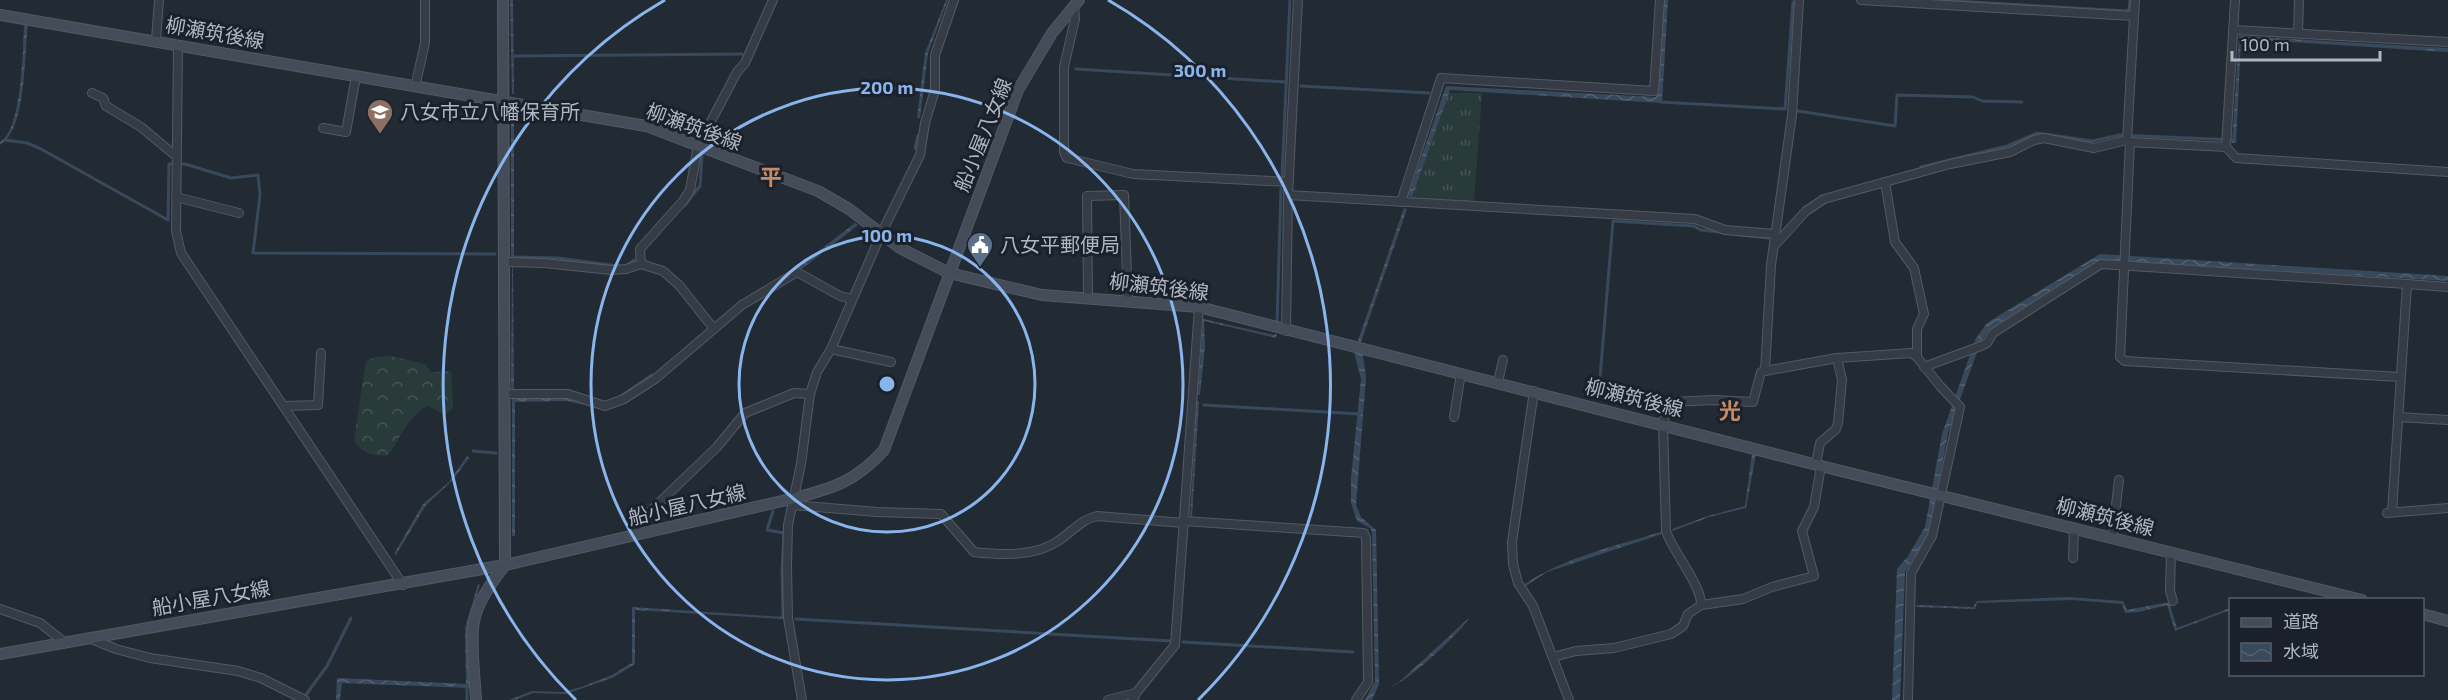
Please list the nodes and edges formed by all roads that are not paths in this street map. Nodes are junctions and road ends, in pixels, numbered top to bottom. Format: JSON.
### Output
{"nodes":[{"id":1,"x":159,"y":0,"type":"edge"},
{"id":2,"x":425,"y":0,"type":"edge"},
{"id":3,"x":503,"y":0,"type":"edge"},
{"id":4,"x":773,"y":0,"type":"edge"},
{"id":5,"x":954,"y":0,"type":"edge"},
{"id":6,"x":1298,"y":0,"type":"edge"},
{"id":7,"x":1660,"y":0,"type":"edge"},
{"id":8,"x":1799,"y":0,"type":"edge"},
{"id":9,"x":1861,"y":0,"type":"edge"},
{"id":10,"x":2135,"y":0,"type":"edge"},
{"id":11,"x":2235,"y":0,"type":"edge"},
{"id":12,"x":2299,"y":0,"type":"edge"},
{"id":13,"x":1076,"y":3,"type":"edge"},
{"id":14,"x":0,"y":15,"type":"edge"},
{"id":15,"x":2133,"y":16,"type":"junction"},
{"id":16,"x":2234,"y":30,"type":"junction"},
{"id":17,"x":2298,"y":33,"type":"junction"},
{"id":18,"x":156,"y":40,"type":"junction"},
{"id":19,"x":2448,"y":42,"type":"edge"},
{"id":20,"x":178,"y":45,"type":"junction"},
{"id":21,"x":356,"y":76,"type":"junction"},
{"id":22,"x":415,"y":87,"type":"junction"},
{"id":23,"x":92,"y":93,"type":"dead end"},
{"id":24,"x":504,"y":103,"type":"junction"},
{"id":25,"x":323,"y":128,"type":"dead end"},
{"id":26,"x":2129,"y":141,"type":"junction"},
{"id":27,"x":698,"y":146,"type":"junction"},
{"id":28,"x":2226,"y":147,"type":"junction"},
{"id":29,"x":177,"y":157,"type":"junction"},
{"id":30,"x":2448,"y":172,"type":"edge"},
{"id":31,"x":1289,"y":182,"type":"junction"},
{"id":32,"x":1885,"y":182,"type":"junction"},
{"id":33,"x":1288,"y":195,"type":"junction"},
{"id":34,"x":176,"y":197,"type":"junction"},
{"id":35,"x":1401,"y":202,"type":"junction"},
{"id":36,"x":239,"y":213,"type":"dead end"},
{"id":37,"x":881,"y":234,"type":"junction"},
{"id":38,"x":1775,"y":234,"type":"junction"},
{"id":39,"x":1775,"y":245,"type":"junction"},
{"id":40,"x":2125,"y":261,"type":"junction"},
{"id":41,"x":505,"y":262,"type":"junction"},
{"id":42,"x":641,"y":264,"type":"junction"},
{"id":43,"x":949,"y":273,"type":"junction"},
{"id":44,"x":2407,"y":285,"type":"junction"},
{"id":45,"x":2448,"y":287,"type":"edge"},
{"id":46,"x":1088,"y":297,"type":"junction"},
{"id":47,"x":852,"y":299,"type":"junction"},
{"id":48,"x":1128,"y":301,"type":"junction"},
{"id":49,"x":1199,"y":307,"type":"junction"},
{"id":50,"x":714,"y":329,"type":"junction"},
{"id":51,"x":1286,"y":331,"type":"junction"},
{"id":52,"x":831,"y":349,"type":"junction"},
{"id":53,"x":321,"y":352,"type":"dead end"},
{"id":54,"x":1917,"y":357,"type":"junction"},
{"id":55,"x":1837,"y":358,"type":"junction"},
{"id":56,"x":1503,"y":360,"type":"dead end"},
{"id":57,"x":891,"y":362,"type":"dead end"},
{"id":58,"x":1924,"y":367,"type":"junction"},
{"id":59,"x":1765,"y":371,"type":"junction"},
{"id":60,"x":1461,"y":373,"type":"junction"},
{"id":61,"x":2400,"y":377,"type":"junction"},
{"id":62,"x":1498,"y":382,"type":"junction"},
{"id":63,"x":1534,"y":391,"type":"junction"},
{"id":64,"x":505,"y":394,"type":"junction"},
{"id":65,"x":810,"y":394,"type":"junction"},
{"id":66,"x":284,"y":406,"type":"junction"},
{"id":67,"x":1454,"y":417,"type":"dead end"},
{"id":68,"x":2398,"y":417,"type":"junction"},
{"id":69,"x":2448,"y":420,"type":"edge"},
{"id":70,"x":1663,"y":424,"type":"junction"},
{"id":71,"x":1818,"y":465,"type":"junction"},
{"id":72,"x":2119,"y":480,"type":"dead end"},
{"id":73,"x":1937,"y":494,"type":"junction"},
{"id":74,"x":794,"y":501,"type":"junction"},
{"id":75,"x":2448,"y":508,"type":"edge"},
{"id":76,"x":1184,"y":522,"type":"junction"},
{"id":77,"x":2074,"y":528,"type":"junction"},
{"id":78,"x":634,"y":535,"type":"junction"},
{"id":79,"x":2112,"y":537,"type":"junction"},
{"id":80,"x":2172,"y":552,"type":"junction"},
{"id":81,"x":2073,"y":558,"type":"dead end"},
{"id":82,"x":505,"y":565,"type":"junction"},
{"id":83,"x":403,"y":585,"type":"junction"},
{"id":84,"x":2354,"y":598,"type":"edge"},
{"id":85,"x":2173,"y":601,"type":"dead end"},
{"id":86,"x":1701,"y":605,"type":"junction"},
{"id":87,"x":0,"y":609,"type":"edge"},
{"id":88,"x":2424,"y":615,"type":"edge"},
{"id":89,"x":2448,"y":621,"type":"edge"},
{"id":90,"x":88,"y":638,"type":"junction"},
{"id":91,"x":64,"y":642,"type":"junction"},
{"id":92,"x":0,"y":654,"type":"edge"},
{"id":93,"x":1553,"y":657,"type":"junction"},
{"id":94,"x":1134,"y":696,"type":"edge"},
{"id":95,"x":305,"y":700,"type":"edge"},
{"id":96,"x":476,"y":700,"type":"edge"},
{"id":97,"x":802,"y":700,"type":"edge"},
{"id":98,"x":1108,"y":700,"type":"edge"},
{"id":99,"x":1356,"y":700,"type":"edge"},
{"id":100,"x":1569,"y":700,"type":"edge"},
{"id":101,"x":1908,"y":700,"type":"edge"}],
"edges":[{"from":1,"to":18,"type":"street"},
{"from":2,"to":22,"type":"street"},
{"from":3,"to":24,"type":"main road"},
{"from":4,"to":27,"type":"street"},
{"from":5,"to":37,"type":"street"},
{"from":6,"to":31,"type":"street"},
{"from":7,"to":35,"type":"street"},
{"from":8,"to":38,"type":"street"},
{"from":9,"to":15,"type":"street"},
{"from":10,"to":15,"type":"street"},
{"from":11,"to":16,"type":"street"},
{"from":12,"to":17,"type":"street"},
{"from":13,"to":31,"type":"street"},
{"from":13,"to":43,"type":"main road","name":"船小屋八女線"},
{"from":14,"to":18,"type":"main road","name":"柳瀬筑後線"},
{"from":15,"to":26,"type":"street"},
{"from":16,"to":17,"type":"street"},
{"from":16,"to":28,"type":"street"},
{"from":17,"to":19,"type":"street"},
{"from":18,"to":20,"type":"main road","name":"柳瀬筑後線"},
{"from":20,"to":21,"type":"main road","name":"柳瀬筑後線"},
{"from":20,"to":29,"type":"street"},
{"from":21,"to":22,"type":"main road","name":"柳瀬筑後線"},
{"from":21,"to":25,"type":"street"},
{"from":22,"to":24,"type":"main road","name":"柳瀬筑後線"},
{"from":23,"to":29,"type":"street"},
{"from":24,"to":27,"type":"main road","name":"柳瀬筑後線"},
{"from":24,"to":41,"type":"main road"},
{"from":26,"to":28,"type":"street"},
{"from":26,"to":32,"type":"street"},
{"from":26,"to":40,"type":"street"},
{"from":27,"to":37,"type":"main road","name":"柳瀬筑後線"},
{"from":27,"to":42,"type":"street"},
{"from":28,"to":30,"type":"street"},
{"from":29,"to":34,"type":"street"},
{"from":31,"to":33,"type":"street"},
{"from":32,"to":39,"type":"street"},
{"from":32,"to":54,"type":"street"},
{"from":33,"to":35,"type":"street"},
{"from":33,"to":51,"type":"street"},
{"from":34,"to":36,"type":"street"},
{"from":34,"to":66,"type":"street"},
{"from":35,"to":38,"type":"street"},
{"from":37,"to":43,"type":"main road","name":"柳瀬筑後線"},
{"from":37,"to":47,"type":"street"},
{"from":38,"to":39,"type":"street"},
{"from":39,"to":59,"type":"street"},
{"from":40,"to":44,"type":"street"},
{"from":40,"to":58,"type":"street"},
{"from":40,"to":61,"type":"street"},
{"from":41,"to":42,"type":"street"},
{"from":41,"to":64,"type":"main road"},
{"from":42,"to":50,"type":"street"},
{"from":43,"to":46,"type":"main road","name":"柳瀬筑後線"},
{"from":43,"to":74,"type":"main road","name":"船小屋八女線"},
{"from":44,"to":45,"type":"street"},
{"from":44,"to":61,"type":"street"},
{"from":46,"to":48,"type":"main road","name":"柳瀬筑後線"},
{"from":46,"to":48,"type":"street"},
{"from":47,"to":50,"type":"street"},
{"from":47,"to":52,"type":"street"},
{"from":48,"to":49,"type":"main road","name":"柳瀬筑後線"},
{"from":49,"to":51,"type":"main road","name":"柳瀬筑後線"},
{"from":49,"to":76,"type":"street"},
{"from":50,"to":64,"type":"street"},
{"from":51,"to":60,"type":"main road","name":"柳瀬筑後線"},
{"from":52,"to":57,"type":"street"},
{"from":52,"to":65,"type":"street"},
{"from":53,"to":66,"type":"street"},
{"from":54,"to":55,"type":"street"},
{"from":54,"to":58,"type":"street"},
{"from":55,"to":59,"type":"street"},
{"from":55,"to":71,"type":"street"},
{"from":56,"to":62,"type":"street"},
{"from":58,"to":73,"type":"street"},
{"from":59,"to":70,"type":"street"},
{"from":60,"to":62,"type":"main road","name":"柳瀬筑後線"},
{"from":60,"to":67,"type":"street"},
{"from":61,"to":68,"type":"street"},
{"from":62,"to":63,"type":"main road","name":"柳瀬筑後線"},
{"from":63,"to":70,"type":"main road","name":"柳瀬筑後線"},
{"from":63,"to":93,"type":"street"},
{"from":64,"to":82,"type":"main road"},
{"from":65,"to":74,"type":"street"},
{"from":65,"to":78,"type":"street"},
{"from":66,"to":83,"type":"street"},
{"from":68,"to":69,"type":"street"},
{"from":68,"to":75,"type":"street"},
{"from":70,"to":71,"type":"main road","name":"柳瀬筑後線"},
{"from":70,"to":86,"type":"street"},
{"from":71,"to":73,"type":"main road","name":"柳瀬筑後線"},
{"from":71,"to":86,"type":"street"},
{"from":72,"to":79,"type":"street"},
{"from":73,"to":77,"type":"main road","name":"柳瀬筑後線"},
{"from":73,"to":101,"type":"street"},
{"from":74,"to":76,"type":"street"},
{"from":74,"to":78,"type":"main road","name":"船小屋八女線"},
{"from":74,"to":97,"type":"street"},
{"from":76,"to":94,"type":"street"},
{"from":76,"to":99,"type":"street"},
{"from":77,"to":79,"type":"main road","name":"柳瀬筑後線"},
{"from":77,"to":81,"type":"street"},
{"from":78,"to":82,"type":"main road","name":"船小屋八女線"},
{"from":79,"to":80,"type":"main road","name":"柳瀬筑後線"},
{"from":80,"to":84,"type":"main road","name":"柳瀬筑後線"},
{"from":80,"to":85,"type":"street"},
{"from":82,"to":83,"type":"main road","name":"船小屋八女線"},
{"from":82,"to":96,"type":"main road"},
{"from":83,"to":90,"type":"main road","name":"船小屋八女線"},
{"from":86,"to":93,"type":"street"},
{"from":87,"to":91,"type":"street"},
{"from":88,"to":89,"type":"main road"},
{"from":90,"to":91,"type":"main road","name":"船小屋八女線"},
{"from":90,"to":95,"type":"street"},
{"from":91,"to":92,"type":"main road","name":"船小屋八女線"},
{"from":93,"to":100,"type":"street"},
{"from":94,"to":98,"type":"street"}]}
